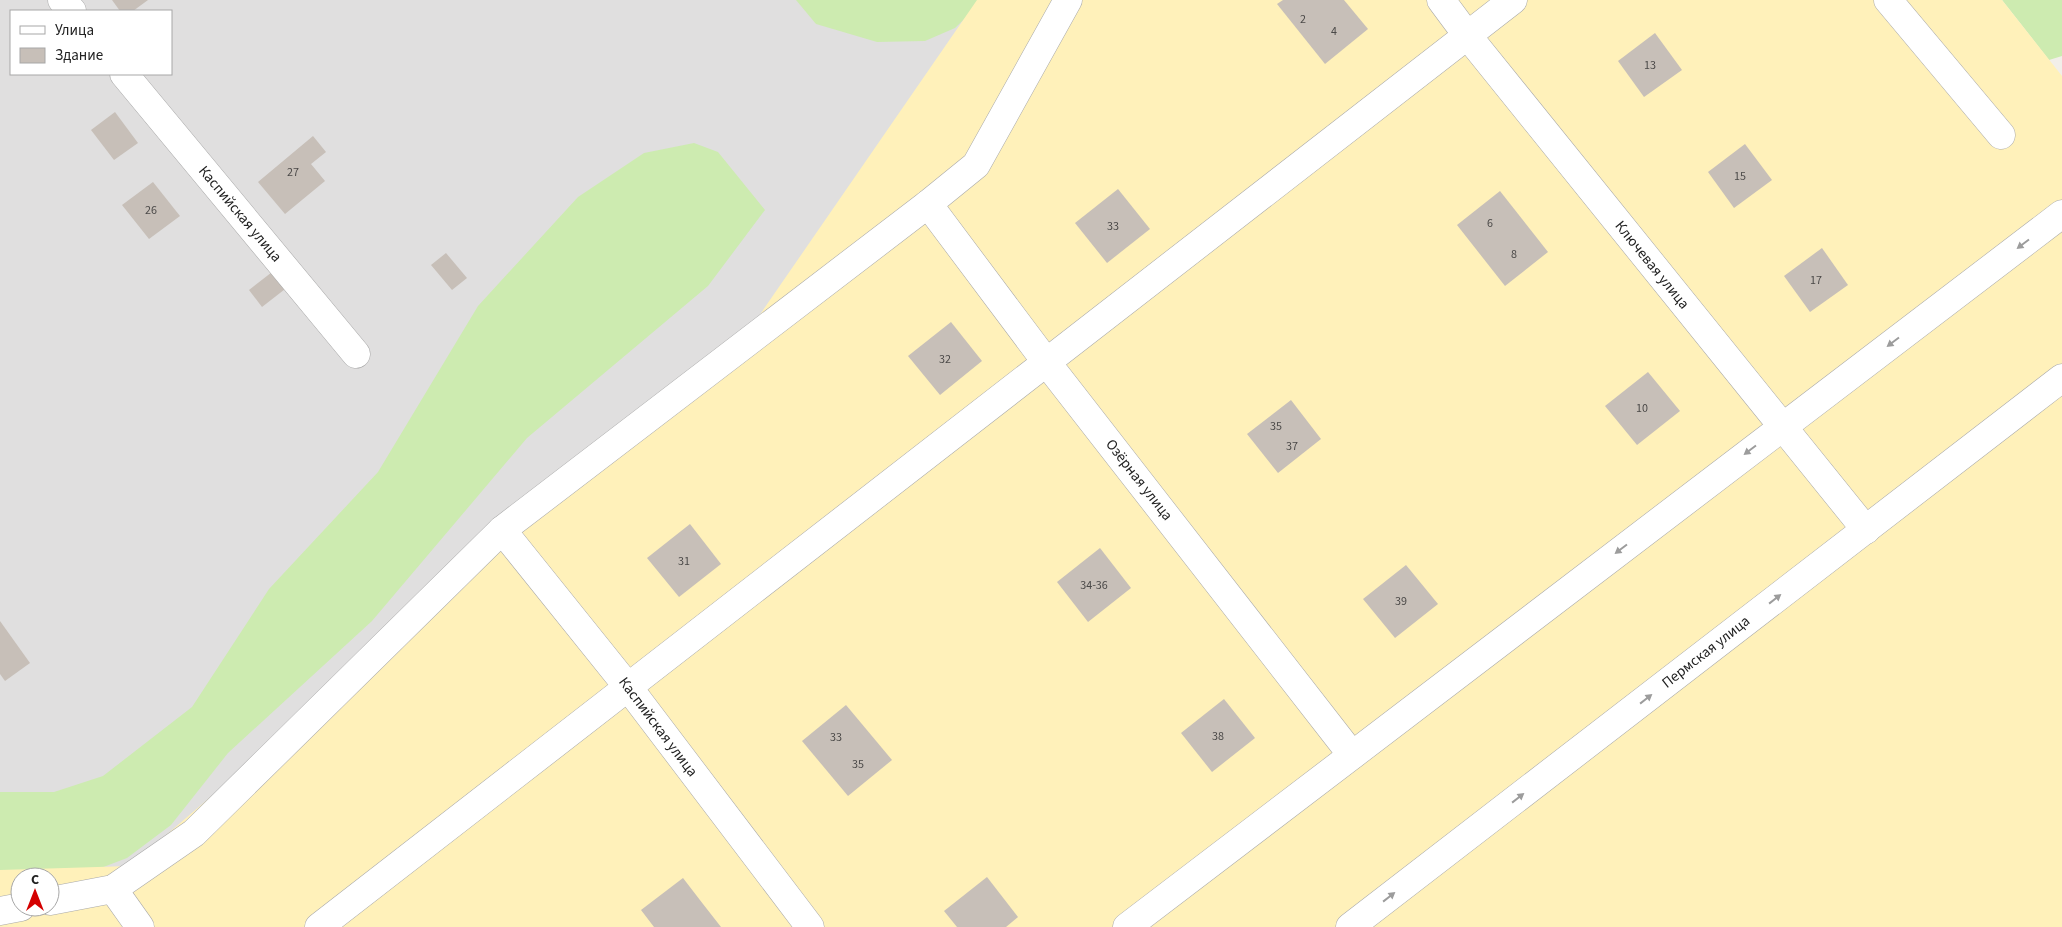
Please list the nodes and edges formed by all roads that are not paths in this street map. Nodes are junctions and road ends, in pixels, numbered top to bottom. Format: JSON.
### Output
{"nodes":[{"id":1,"x":62,"y":0,"type":"edge"},
{"id":2,"x":1068,"y":0,"type":"edge"},
{"id":3,"x":1441,"y":0,"type":"edge"},
{"id":4,"x":1512,"y":0,"type":"edge"},
{"id":5,"x":1888,"y":0,"type":"edge"},
{"id":6,"x":71,"y":10,"type":"edge"},
{"id":7,"x":1467,"y":35,"type":"junction"},
{"id":8,"x":125,"y":75,"type":"edge"},
{"id":9,"x":2001,"y":135,"type":"dead end"},
{"id":10,"x":928,"y":204,"type":"junction"},
{"id":11,"x":2062,"y":214,"type":"edge"},
{"id":12,"x":356,"y":354,"type":"dead end"},
{"id":13,"x":1047,"y":363,"type":"junction"},
{"id":14,"x":2062,"y":378,"type":"edge"},
{"id":15,"x":1782,"y":426,"type":"junction"},
{"id":16,"x":502,"y":530,"type":"junction"},
{"id":17,"x":1866,"y":530,"type":"junction"},
{"id":18,"x":628,"y":688,"type":"junction"},
{"id":19,"x":1352,"y":755,"type":"junction"},
{"id":20,"x":113,"y":890,"type":"junction"},
{"id":21,"x":60,"y":900,"type":"edge"},
{"id":22,"x":140,"y":927,"type":"edge"},
{"id":23,"x":319,"y":927,"type":"edge"},
{"id":24,"x":810,"y":927,"type":"edge"},
{"id":25,"x":1127,"y":927,"type":"edge"},
{"id":26,"x":1350,"y":927,"type":"edge"}],
"edges":[{"from":1,"to":6,"type":"street"},
{"from":2,"to":10,"type":"street"},
{"from":3,"to":7,"type":"street","name":"Ключевая улица"},
{"from":4,"to":7,"type":"street"},
{"from":5,"to":9,"type":"street"},
{"from":7,"to":13,"type":"street"},
{"from":7,"to":15,"type":"street","name":"Ключевая улица"},
{"from":8,"to":12,"type":"street","name":"Каспийская улица"},
{"from":10,"to":13,"type":"street","name":"Озёрная улица"},
{"from":10,"to":16,"type":"street"},
{"from":11,"to":15,"type":"street","one_way":true},
{"from":13,"to":18,"type":"street"},
{"from":13,"to":19,"type":"street","name":"Озёрная улица"},
{"from":14,"to":17,"type":"street","name":"Пермская улица"},
{"from":15,"to":17,"type":"street","name":"Ключевая улица"},
{"from":15,"to":19,"type":"street","one_way":true},
{"from":16,"to":18,"type":"street","name":"Каспийская улица"},
{"from":16,"to":20,"type":"street"},
{"from":26,"to":17,"type":"street","name":"Пермская улица","one_way":true},
{"from":18,"to":23,"type":"street"},
{"from":18,"to":24,"type":"street","name":"Каспийская улица"},
{"from":19,"to":25,"type":"street"},
{"from":20,"to":21,"type":"street"},
{"from":20,"to":22,"type":"street"}]}
